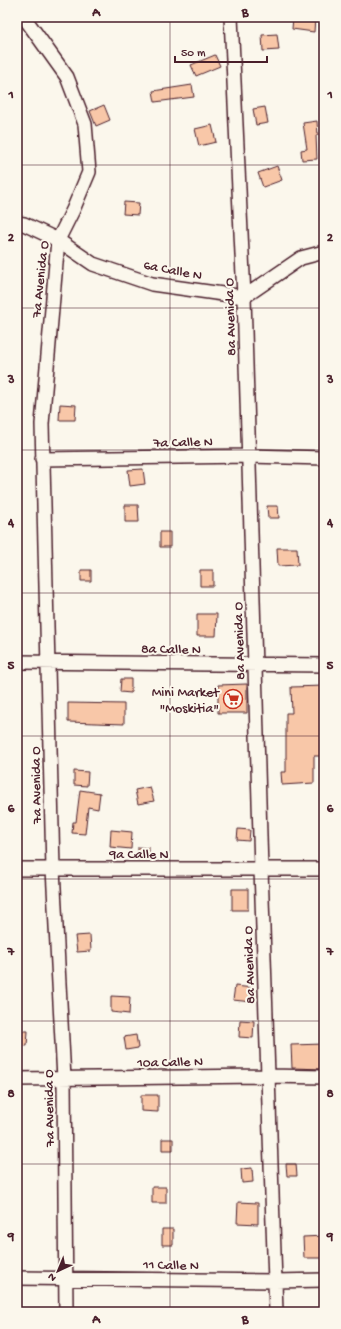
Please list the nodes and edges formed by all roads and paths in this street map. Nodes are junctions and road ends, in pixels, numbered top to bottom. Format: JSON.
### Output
{"nodes":[{"id":1,"x":24,"y":17,"type":"edge"},
{"id":2,"x":231,"y":17,"type":"edge"},
{"id":3,"x":17,"y":223,"type":"edge"},
{"id":4,"x":58,"y":240,"type":"junction"},
{"id":5,"x":324,"y":252,"type":"edge"},
{"id":6,"x":244,"y":297,"type":"junction"},
{"id":7,"x":249,"y":456,"type":"junction"},
{"id":8,"x":324,"y":458,"type":"edge"},
{"id":9,"x":42,"y":459,"type":"junction"},
{"id":10,"x":17,"y":662,"type":"edge"},
{"id":11,"x":48,"y":662,"type":"junction"},
{"id":12,"x":255,"y":665,"type":"junction"},
{"id":13,"x":324,"y":665,"type":"edge"},
{"id":14,"x":17,"y":869,"type":"edge"},
{"id":15,"x":53,"y":869,"type":"junction"},
{"id":16,"x":261,"y":869,"type":"junction"},
{"id":17,"x":324,"y":869,"type":"edge"},
{"id":18,"x":268,"y":1076,"type":"junction"},
{"id":19,"x":324,"y":1077,"type":"edge"},
{"id":20,"x":17,"y":1079,"type":"edge"},
{"id":21,"x":64,"y":1079,"type":"junction"},
{"id":22,"x":17,"y":1278,"type":"edge"},
{"id":23,"x":66,"y":1279,"type":"junction"},
{"id":24,"x":324,"y":1280,"type":"edge"},
{"id":25,"x":275,"y":1281,"type":"junction"},
{"id":26,"x":66,"y":1312,"type":"edge"},
{"id":27,"x":276,"y":1312,"type":"edge"}],
"edges":[{"from":1,"to":4,"type":"street","name":"7a Avenida O"},
{"from":2,"to":6,"type":"street","name":"8a Avenida O"},
{"from":3,"to":4,"type":"street","name":"6a Calle N"},
{"from":4,"to":6,"type":"street","name":"6a Calle N"},
{"from":4,"to":9,"type":"street","name":"7a Avenida O"},
{"from":5,"to":6,"type":"street"},
{"from":6,"to":7,"type":"street","name":"8a Avenida O"},
{"from":7,"to":8,"type":"street","name":"7a Calle N"},
{"from":7,"to":9,"type":"street","name":"7a Calle N"},
{"from":7,"to":12,"type":"street","name":"8a Avenida O"},
{"from":9,"to":11,"type":"street","name":"7a Avenida O"},
{"from":10,"to":11,"type":"street","name":"8a Calle N"},
{"from":11,"to":12,"type":"street","name":"8a Calle N"},
{"from":11,"to":15,"type":"street","name":"7a Avenida O"},
{"from":12,"to":13,"type":"street","name":"8a Calle N"},
{"from":12,"to":16,"type":"street","name":"8a Avenida O"},
{"from":14,"to":15,"type":"street","name":"9a Calle N"},
{"from":15,"to":16,"type":"street","name":"9a Calle N"},
{"from":15,"to":21,"type":"street","name":"7a Avenida O"},
{"from":16,"to":17,"type":"street","name":"9a Calle N"},
{"from":16,"to":18,"type":"street","name":"8a Avenida O"},
{"from":18,"to":19,"type":"street","name":"10a Calle N"},
{"from":18,"to":21,"type":"street","name":"10a Calle N"},
{"from":18,"to":25,"type":"street","name":"8a Avenida O"},
{"from":20,"to":21,"type":"street","name":"10a Calle N"},
{"from":21,"to":23,"type":"street","name":"7a Avenida O"},
{"from":22,"to":23,"type":"street","name":"11 Calle N"},
{"from":23,"to":25,"type":"street","name":"11 Calle N"},
{"from":23,"to":26,"type":"street","name":"7a Avenida O"},
{"from":24,"to":25,"type":"street","name":"11 Calle N"},
{"from":25,"to":27,"type":"street","name":"8a Avenida O"}]}
